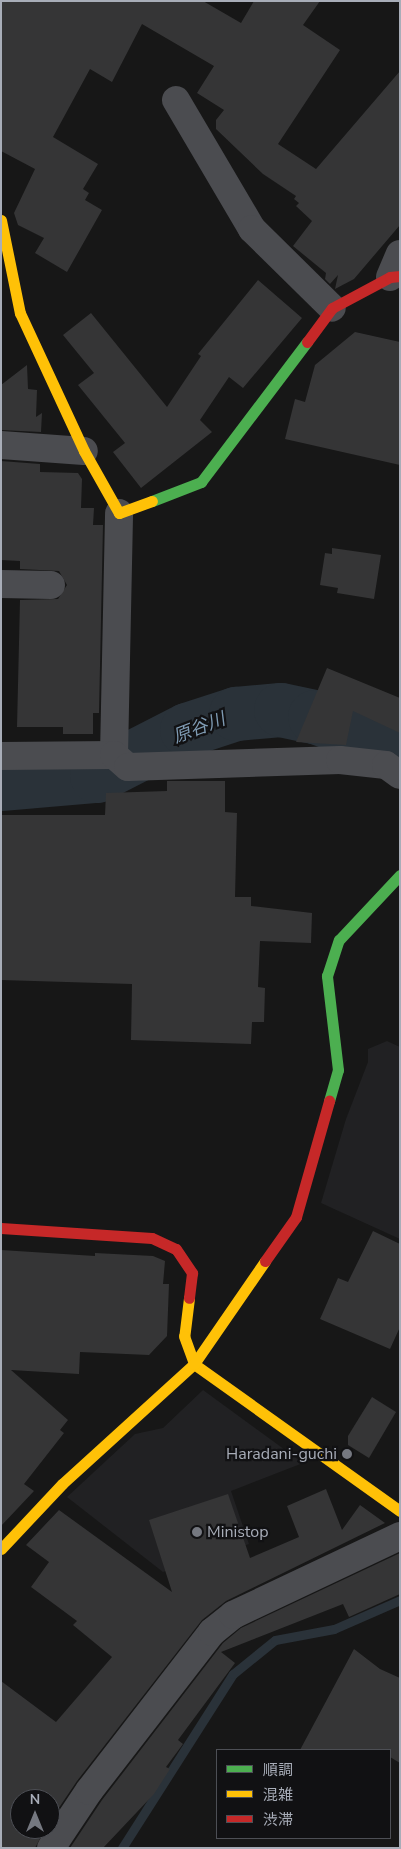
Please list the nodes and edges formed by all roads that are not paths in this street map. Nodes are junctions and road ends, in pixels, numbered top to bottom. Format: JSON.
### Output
{"nodes":[{"id":1,"x":176,"y":100,"type":"dead end"},
{"id":2,"x":2,"y":228,"type":"edge"},
{"id":3,"x":397,"y":269,"type":"edge"},
{"id":4,"x":332,"y":308,"type":"junction"},
{"id":5,"x":1,"y":445,"type":"edge"},
{"id":6,"x":84,"y":451,"type":"junction"},
{"id":7,"x":119,"y":513,"type":"junction"},
{"id":8,"x":1,"y":584,"type":"edge"},
{"id":9,"x":51,"y":586,"type":"dead end"},
{"id":10,"x":114,"y":755,"type":"junction"},
{"id":11,"x":1,"y":756,"type":"edge"},
{"id":12,"x":400,"y":775,"type":"edge"},
{"id":13,"x":400,"y":875,"type":"edge"},
{"id":14,"x":1,"y":1228,"type":"edge"},
{"id":15,"x":194,"y":1364,"type":"junction"},
{"id":16,"x":400,"y":1511,"type":"edge"},
{"id":17,"x":400,"y":1536,"type":"edge"},
{"id":18,"x":1,"y":1549,"type":"edge"},
{"id":19,"x":51,"y":1848,"type":"edge"}],
"edges":[{"from":1,"to":4,"type":"street"},
{"from":2,"to":6,"type":"street"},
{"from":3,"to":4,"type":"street"},
{"from":4,"to":7,"type":"street"},
{"from":5,"to":6,"type":"street"},
{"from":6,"to":7,"type":"street"},
{"from":7,"to":10,"type":"street"},
{"from":8,"to":9,"type":"street"},
{"from":10,"to":11,"type":"street"},
{"from":10,"to":12,"type":"street"},
{"from":13,"to":15,"type":"street"},
{"from":14,"to":15,"type":"street"},
{"from":15,"to":16,"type":"street"},
{"from":15,"to":18,"type":"street"},
{"from":17,"to":19,"type":"street"}]}
